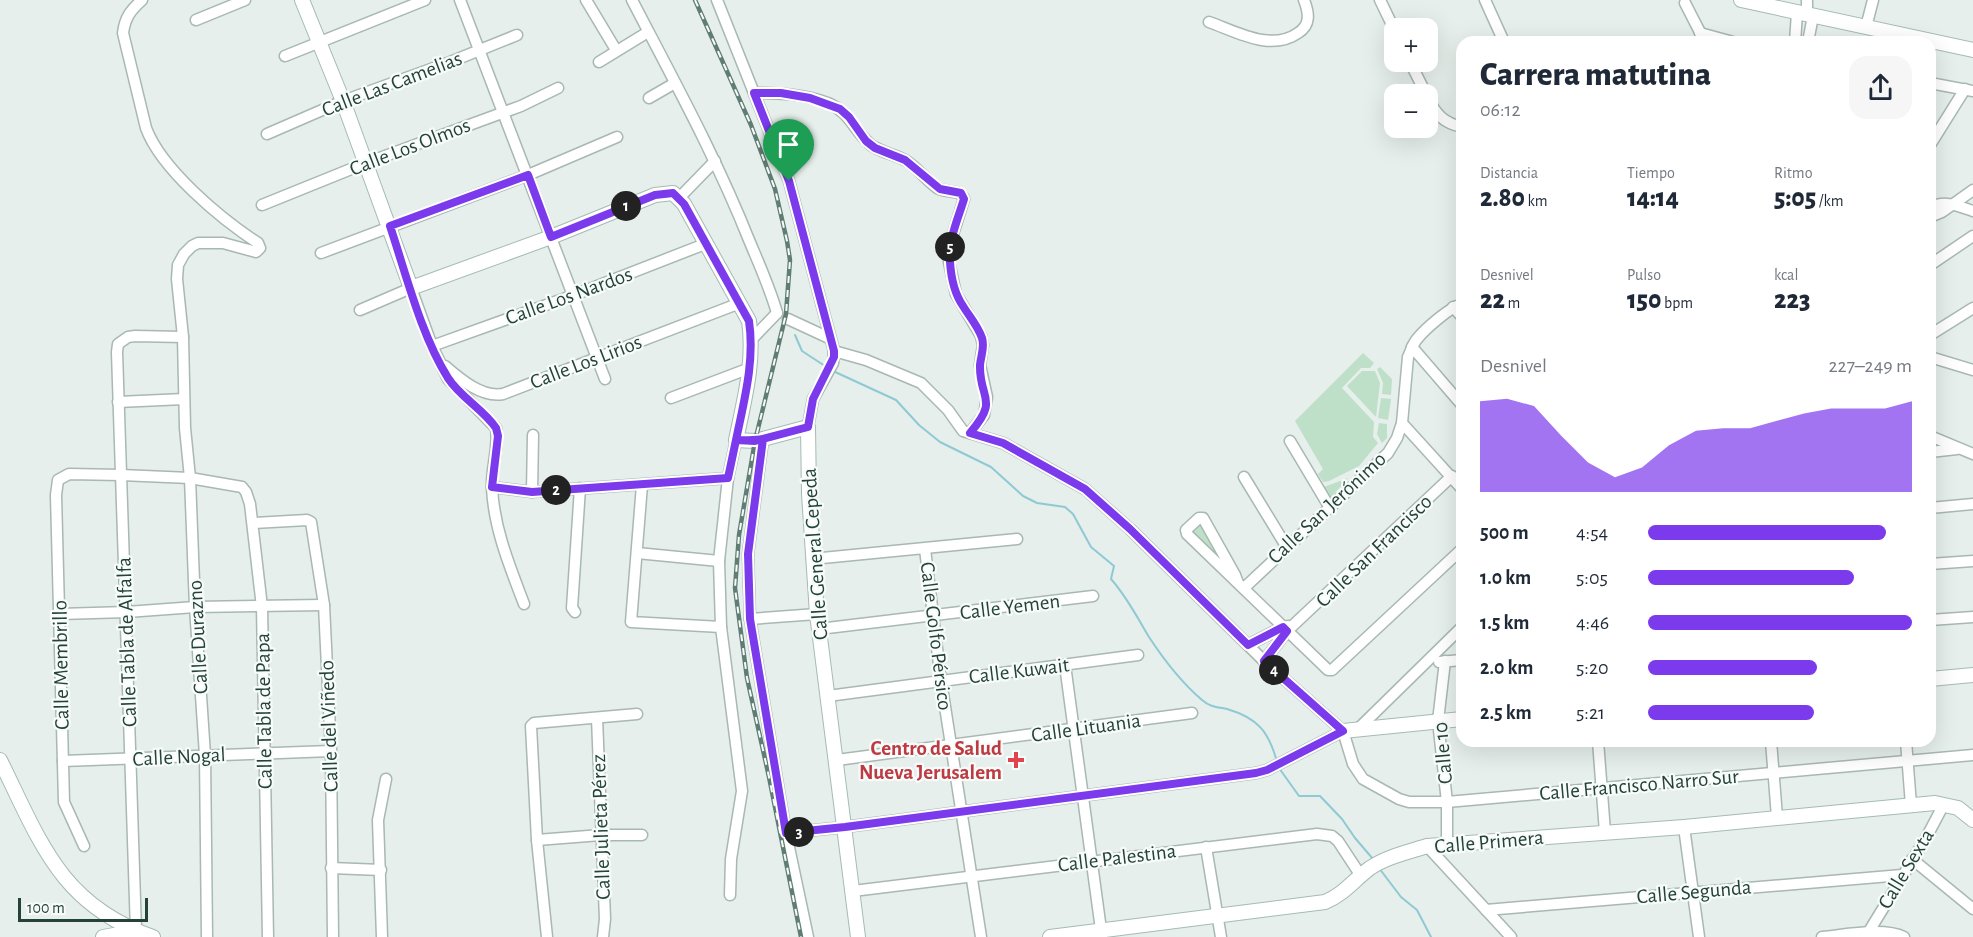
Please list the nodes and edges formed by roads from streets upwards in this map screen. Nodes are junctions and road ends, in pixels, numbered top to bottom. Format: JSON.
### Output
{"nodes":[{"id":1,"x":142,"y":0,"type":"edge"},
{"id":2,"x":245,"y":0,"type":"edge"},
{"id":3,"x":302,"y":0,"type":"edge"},
{"id":4,"x":425,"y":0,"type":"edge"},
{"id":5,"x":460,"y":0,"type":"edge"},
{"id":6,"x":586,"y":0,"type":"edge"},
{"id":7,"x":632,"y":0,"type":"edge"},
{"id":8,"x":717,"y":0,"type":"edge"},
{"id":9,"x":1304,"y":0,"type":"edge"},
{"id":10,"x":1380,"y":0,"type":"edge"},
{"id":11,"x":1485,"y":0,"type":"edge"},
{"id":12,"x":1741,"y":0,"type":"edge"},
{"id":13,"x":1807,"y":0,"type":"edge"},
{"id":14,"x":1873,"y":0,"type":"edge"},
{"id":15,"x":229,"y":3,"type":"edge"},
{"id":16,"x":1685,"y":3,"type":"dead end"},
{"id":17,"x":1806,"y":14,"type":"junction"},
{"id":18,"x":1389,"y":18,"type":"edge"},
{"id":19,"x":196,"y":20,"type":"dead end"},
{"id":20,"x":1209,"y":22,"type":"dead end"},
{"id":21,"x":1866,"y":27,"type":"junction"},
{"id":22,"x":648,"y":32,"type":"junction"},
{"id":23,"x":517,"y":35,"type":"dead end"},
{"id":24,"x":1501,"y":36,"type":"edge"},
{"id":25,"x":1702,"y":36,"type":"edge"},
{"id":26,"x":1797,"y":36,"type":"edge"},
{"id":27,"x":1808,"y":36,"type":"edge"},
{"id":28,"x":1908,"y":36,"type":"edge"},
{"id":29,"x":319,"y":42,"type":"junction"},
{"id":30,"x":1936,"y":42,"type":"edge"},
{"id":31,"x":478,"y":50,"type":"junction"},
{"id":32,"x":616,"y":50,"type":"junction"},
{"id":33,"x":1973,"y":50,"type":"edge"},
{"id":34,"x":285,"y":56,"type":"dead end"},
{"id":35,"x":599,"y":62,"type":"dead end"},
{"id":36,"x":675,"y":83,"type":"junction"},
{"id":37,"x":1936,"y":84,"type":"edge"},
{"id":38,"x":558,"y":88,"type":"dead end"},
{"id":39,"x":1969,"y":90,"type":"edge"},
{"id":40,"x":754,"y":93,"type":"junction"},
{"id":41,"x":649,"y":98,"type":"dead end"},
{"id":42,"x":343,"y":101,"type":"junction"},
{"id":43,"x":502,"y":113,"type":"junction"},
{"id":44,"x":1438,"y":115,"type":"edge"},
{"id":45,"x":1456,"y":125,"type":"edge"},
{"id":46,"x":267,"y":134,"type":"dead end"},
{"id":47,"x":617,"y":137,"type":"dead end"},
{"id":48,"x":1936,"y":137,"type":"edge"},
{"id":49,"x":715,"y":161,"type":"junction"},
{"id":50,"x":366,"y":163,"type":"junction"},
{"id":51,"x":528,"y":175,"type":"junction"},
{"id":52,"x":1973,"y":190,"type":"edge"},
{"id":53,"x":680,"y":198,"type":"junction"},
{"id":54,"x":1952,"y":203,"type":"junction"},
{"id":55,"x":262,"y":205,"type":"dead end"},
{"id":56,"x":1936,"y":205,"type":"edge"},
{"id":57,"x":1973,"y":211,"type":"edge"},
{"id":58,"x":1936,"y":214,"type":"edge"},
{"id":59,"x":390,"y":226,"type":"junction"},
{"id":60,"x":1973,"y":236,"type":"edge"},
{"id":61,"x":551,"y":237,"type":"junction"},
{"id":62,"x":705,"y":244,"type":"junction"},
{"id":63,"x":321,"y":253,"type":"dead end"},
{"id":64,"x":1936,"y":261,"type":"edge"},
{"id":65,"x":411,"y":288,"type":"junction"},
{"id":66,"x":574,"y":295,"type":"junction"},
{"id":67,"x":740,"y":303,"type":"junction"},
{"id":68,"x":1456,"y":307,"type":"edge"},
{"id":69,"x":1973,"y":308,"type":"edge"},
{"id":70,"x":360,"y":310,"type":"dead end"},
{"id":71,"x":782,"y":316,"type":"junction"},
{"id":72,"x":1936,"y":331,"type":"edge"},
{"id":73,"x":183,"y":337,"type":"junction"},
{"id":74,"x":829,"y":338,"type":"junction"},
{"id":75,"x":752,"y":339,"type":"junction"},
{"id":76,"x":432,"y":346,"type":"junction"},
{"id":77,"x":1412,"y":347,"type":"junction"},
{"id":78,"x":834,"y":351,"type":"junction"},
{"id":79,"x":597,"y":358,"type":"junction"},
{"id":80,"x":438,"y":359,"type":"junction"},
{"id":81,"x":1936,"y":359,"type":"edge"},
{"id":82,"x":750,"y":368,"type":"junction"},
{"id":83,"x":1973,"y":370,"type":"edge"},
{"id":84,"x":605,"y":379,"type":"dead end"},
{"id":85,"x":671,"y":398,"type":"dead end"},
{"id":86,"x":1456,"y":398,"type":"edge"},
{"id":87,"x":184,"y":399,"type":"junction"},
{"id":88,"x":118,"y":402,"type":"junction"},
{"id":89,"x":1402,"y":423,"type":"junction"},
{"id":90,"x":808,"y":427,"type":"junction"},
{"id":91,"x":970,"y":433,"type":"junction"},
{"id":92,"x":533,"y":435,"type":"dead end"},
{"id":93,"x":763,"y":439,"type":"junction"},
{"id":94,"x":1936,"y":439,"type":"edge"},
{"id":95,"x":736,"y":440,"type":"junction"},
{"id":96,"x":1290,"y":441,"type":"dead end"},
{"id":97,"x":1960,"y":449,"type":"junction"},
{"id":98,"x":1936,"y":451,"type":"edge"},
{"id":99,"x":1973,"y":454,"type":"edge"},
{"id":100,"x":121,"y":475,"type":"junction"},
{"id":101,"x":1452,"y":476,"type":"junction"},
{"id":102,"x":1244,"y":477,"type":"dead end"},
{"id":103,"x":190,"y":478,"type":"junction"},
{"id":104,"x":728,"y":478,"type":"junction"},
{"id":105,"x":1456,"y":481,"type":"edge"},
{"id":106,"x":642,"y":485,"type":"junction"},
{"id":107,"x":492,"y":487,"type":"junction"},
{"id":108,"x":580,"y":488,"type":"junction"},
{"id":109,"x":532,"y":492,"type":"junction"},
{"id":110,"x":1973,"y":504,"type":"edge"},
{"id":111,"x":1936,"y":507,"type":"edge"},
{"id":112,"x":1330,"y":508,"type":"junction"},
{"id":113,"x":253,"y":523,"type":"junction"},
{"id":114,"x":1017,"y":539,"type":"dead end"},
{"id":115,"x":1286,"y":546,"type":"junction"},
{"id":116,"x":925,"y":549,"type":"junction"},
{"id":117,"x":637,"y":553,"type":"junction"},
{"id":118,"x":1456,"y":555,"type":"edge"},
{"id":119,"x":812,"y":559,"type":"junction"},
{"id":120,"x":719,"y":561,"type":"junction"},
{"id":121,"x":1973,"y":561,"type":"edge"},
{"id":122,"x":1936,"y":564,"type":"edge"},
{"id":123,"x":1241,"y":586,"type":"junction"},
{"id":124,"x":1093,"y":596,"type":"dead end"},
{"id":125,"x":524,"y":604,"type":"dead end"},
{"id":126,"x":324,"y":605,"type":"junction"},
{"id":127,"x":262,"y":607,"type":"junction"},
{"id":128,"x":195,"y":608,"type":"junction"},
{"id":129,"x":127,"y":612,"type":"junction"},
{"id":130,"x":575,"y":612,"type":"dead end"},
{"id":131,"x":60,"y":614,"type":"junction"},
{"id":132,"x":817,"y":614,"type":"junction"},
{"id":133,"x":934,"y":616,"type":"junction"},
{"id":134,"x":1973,"y":617,"type":"edge"},
{"id":135,"x":750,"y":619,"type":"junction"},
{"id":136,"x":1936,"y":620,"type":"edge"},
{"id":137,"x":721,"y":627,"type":"junction"},
{"id":138,"x":1288,"y":628,"type":"junction"},
{"id":139,"x":819,"y":629,"type":"junction"},
{"id":140,"x":1456,"y":633,"type":"edge"},
{"id":141,"x":1248,"y":645,"type":"junction"},
{"id":142,"x":1138,"y":656,"type":"dead end"},
{"id":143,"x":1264,"y":661,"type":"junction"},
{"id":144,"x":1456,"y":661,"type":"edge"},
{"id":145,"x":1445,"y":662,"type":"junction"},
{"id":146,"x":1425,"y":663,"type":"junction"},
{"id":147,"x":1065,"y":665,"type":"junction"},
{"id":148,"x":1973,"y":675,"type":"edge"},
{"id":149,"x":1936,"y":678,"type":"edge"},
{"id":150,"x":941,"y":681,"type":"junction"},
{"id":151,"x":828,"y":696,"type":"junction"},
{"id":152,"x":1192,"y":713,"type":"dead end"},
{"id":153,"x":637,"y":714,"type":"dead end"},
{"id":154,"x":597,"y":718,"type":"junction"},
{"id":155,"x":1456,"y":720,"type":"edge"},
{"id":156,"x":1438,"y":721,"type":"junction"},
{"id":157,"x":1358,"y":729,"type":"junction"},
{"id":158,"x":1074,"y":730,"type":"junction"},
{"id":159,"x":1343,"y":731,"type":"junction"},
{"id":160,"x":951,"y":746,"type":"junction"},
{"id":161,"x":1598,"y":747,"type":"edge"},
{"id":162,"x":1771,"y":747,"type":"edge"},
{"id":163,"x":1906,"y":747,"type":"edge"},
{"id":164,"x":331,"y":751,"type":"junction"},
{"id":165,"x":266,"y":754,"type":"junction"},
{"id":166,"x":205,"y":755,"type":"junction"},
{"id":167,"x":1973,"y":755,"type":"edge"},
{"id":168,"x":0,"y":760,"type":"edge"},
{"id":169,"x":131,"y":760,"type":"junction"},
{"id":170,"x":837,"y":760,"type":"junction"},
{"id":171,"x":1907,"y":760,"type":"junction"},
{"id":172,"x":63,"y":761,"type":"junction"},
{"id":173,"x":1773,"y":774,"type":"junction"},
{"id":174,"x":386,"y":779,"type":"dead end"},
{"id":175,"x":1601,"y":787,"type":"junction"},
{"id":176,"x":1082,"y":796,"type":"junction"},
{"id":177,"x":1448,"y":802,"type":"junction"},
{"id":178,"x":1944,"y":804,"type":"junction"},
{"id":179,"x":1911,"y":805,"type":"junction"},
{"id":180,"x":961,"y":811,"type":"junction"},
{"id":181,"x":1777,"y":817,"type":"junction"},
{"id":182,"x":1973,"y":820,"type":"edge"},
{"id":183,"x":845,"y":827,"type":"junction"},
{"id":184,"x":1684,"y":827,"type":"junction"},
{"id":185,"x":1605,"y":832,"type":"junction"},
{"id":186,"x":786,"y":833,"type":"junction"},
{"id":187,"x":601,"y":835,"type":"junction"},
{"id":188,"x":642,"y":835,"type":"dead end"},
{"id":189,"x":537,"y":840,"type":"junction"},
{"id":190,"x":1447,"y":845,"type":"junction"},
{"id":191,"x":84,"y":846,"type":"dead end"},
{"id":192,"x":1426,"y":846,"type":"junction"},
{"id":193,"x":1206,"y":847,"type":"junction"},
{"id":194,"x":1912,"y":859,"type":"junction"},
{"id":195,"x":1092,"y":862,"type":"junction"},
{"id":196,"x":332,"y":868,"type":"junction"},
{"id":197,"x":381,"y":870,"type":"junction"},
{"id":198,"x":1366,"y":872,"type":"junction"},
{"id":199,"x":1902,"y":875,"type":"junction"},
{"id":200,"x":973,"y":876,"type":"junction"},
{"id":201,"x":853,"y":891,"type":"junction"},
{"id":202,"x":1693,"y":891,"type":"junction"},
{"id":203,"x":730,"y":895,"type":"dead end"},
{"id":204,"x":1973,"y":909,"type":"edge"},
{"id":205,"x":1486,"y":910,"type":"junction"},
{"id":206,"x":1217,"y":915,"type":"junction"},
{"id":207,"x":136,"y":931,"type":"junction"},
{"id":208,"x":1868,"y":933,"type":"junction"},
{"id":209,"x":1102,"y":934,"type":"edge"},
{"id":210,"x":104,"y":937,"type":"edge"},
{"id":211,"x":153,"y":937,"type":"edge"},
{"id":212,"x":207,"y":937,"type":"edge"},
{"id":213,"x":268,"y":937,"type":"edge"},
{"id":214,"x":333,"y":937,"type":"edge"},
{"id":215,"x":382,"y":937,"type":"edge"},
{"id":216,"x":547,"y":937,"type":"edge"},
{"id":217,"x":603,"y":937,"type":"edge"},
{"id":218,"x":808,"y":937,"type":"edge"},
{"id":219,"x":858,"y":937,"type":"edge"},
{"id":220,"x":981,"y":937,"type":"edge"},
{"id":221,"x":1050,"y":937,"type":"edge"},
{"id":222,"x":1221,"y":937,"type":"edge"},
{"id":223,"x":1511,"y":937,"type":"edge"},
{"id":224,"x":1699,"y":937,"type":"edge"},
{"id":225,"x":1822,"y":937,"type":"edge"},
{"id":226,"x":1904,"y":937,"type":"edge"}],
"edges":[{"from":1,"to":73,"type":"street","name":"Calle Durazno"},
{"from":2,"to":15,"type":"street"},
{"from":3,"to":29,"type":"street"},
{"from":4,"to":29,"type":"street"},
{"from":5,"to":31,"type":"street"},
{"from":6,"to":32,"type":"street"},
{"from":7,"to":22,"type":"street"},
{"from":8,"to":40,"type":"street","name":"Calle General Cepeda"},
{"from":9,"to":20,"type":"street"},
{"from":10,"to":18,"type":"street"},
{"from":11,"to":24,"type":"street"},
{"from":12,"to":17,"type":"street"},
{"from":13,"to":17,"type":"street"},
{"from":14,"to":21,"type":"street"},
{"from":15,"to":19,"type":"street"},
{"from":16,"to":25,"type":"street"},
{"from":17,"to":21,"type":"street"},
{"from":17,"to":26,"type":"street"},
{"from":17,"to":27,"type":"street"},
{"from":21,"to":28,"type":"street"},
{"from":22,"to":32,"type":"street"},
{"from":22,"to":36,"type":"street"},
{"from":23,"to":31,"type":"street","name":"Calle Las Camelias"},
{"from":29,"to":34,"type":"street"},
{"from":29,"to":42,"type":"street"},
{"from":30,"to":33,"type":"street"},
{"from":31,"to":42,"type":"street","name":"Calle Las Camelias"},
{"from":31,"to":43,"type":"street"},
{"from":32,"to":35,"type":"street"},
{"from":36,"to":41,"type":"street"},
{"from":36,"to":49,"type":"street"},
{"from":37,"to":39,"type":"street"},
{"from":38,"to":43,"type":"street","name":"Calle Los Olmos"},
{"from":39,"to":48,"type":"street"},
{"from":40,"to":74,"type":"street","name":"Calle General Cepeda"},
{"from":40,"to":91,"type":"street"},
{"from":42,"to":46,"type":"street","name":"Calle Las Camelias"},
{"from":42,"to":50,"type":"street"},
{"from":43,"to":50,"type":"street","name":"Calle Los Olmos"},
{"from":43,"to":51,"type":"street"},
{"from":44,"to":45,"type":"street"},
{"from":47,"to":51,"type":"street"},
{"from":49,"to":53,"type":"street"},
{"from":49,"to":71,"type":"street"},
{"from":50,"to":55,"type":"street","name":"Calle Los Olmos"},
{"from":50,"to":59,"type":"street"},
{"from":51,"to":59,"type":"street"},
{"from":51,"to":61,"type":"street"},
{"from":52,"to":54,"type":"street"},
{"from":53,"to":61,"type":"street"},
{"from":53,"to":62,"type":"street"},
{"from":54,"to":56,"type":"street"},
{"from":54,"to":57,"type":"street"},
{"from":54,"to":58,"type":"street"},
{"from":59,"to":63,"type":"street"},
{"from":59,"to":65,"type":"street"},
{"from":60,"to":64,"type":"street"},
{"from":61,"to":65,"type":"street"},
{"from":61,"to":66,"type":"street"},
{"from":62,"to":66,"type":"street","name":"Calle Los Nardos"},
{"from":62,"to":67,"type":"street"},
{"from":65,"to":70,"type":"street"},
{"from":65,"to":76,"type":"street"},
{"from":66,"to":76,"type":"street","name":"Calle Los Nardos"},
{"from":66,"to":79,"type":"street"},
{"from":67,"to":75,"type":"street"},
{"from":67,"to":79,"type":"street","name":"Calle Los Lirios"},
{"from":68,"to":77,"type":"street"},
{"from":69,"to":72,"type":"street"},
{"from":71,"to":74,"type":"street"},
{"from":71,"to":75,"type":"street"},
{"from":73,"to":87,"type":"street","name":"Calle Durazno"},
{"from":73,"to":88,"type":"street","name":"Calle Tabla de Alfalfa"},
{"from":74,"to":78,"type":"street","name":"Calle General Cepeda"},
{"from":75,"to":82,"type":"street"},
{"from":76,"to":80,"type":"street"},
{"from":77,"to":86,"type":"street"},
{"from":77,"to":89,"type":"street","name":"Calle San Jerónimo"},
{"from":78,"to":90,"type":"street","name":"Calle General Cepeda"},
{"from":78,"to":91,"type":"street"},
{"from":79,"to":80,"type":"street","name":"Calle Los Lirios"},
{"from":79,"to":84,"type":"street"},
{"from":80,"to":107,"type":"street"},
{"from":81,"to":83,"type":"street"},
{"from":82,"to":85,"type":"street"},
{"from":82,"to":95,"type":"street"},
{"from":87,"to":88,"type":"street"},
{"from":87,"to":103,"type":"street","name":"Calle Durazno"},
{"from":88,"to":100,"type":"street","name":"Calle Tabla de Alfalfa"},
{"from":89,"to":101,"type":"street"},
{"from":89,"to":112,"type":"street","name":"Calle San Jerónimo"},
{"from":90,"to":93,"type":"street"},
{"from":90,"to":119,"type":"street","name":"Calle General Cepeda"},
{"from":91,"to":141,"type":"street"},
{"from":92,"to":109,"type":"street"},
{"from":93,"to":95,"type":"street"},
{"from":93,"to":135,"type":"street"},
{"from":94,"to":97,"type":"street"},
{"from":95,"to":104,"type":"street"},
{"from":96,"to":112,"type":"street"},
{"from":97,"to":98,"type":"street"},
{"from":97,"to":99,"type":"street"},
{"from":100,"to":103,"type":"street"},
{"from":100,"to":129,"type":"street","name":"Calle Tabla de Alfalfa"},
{"from":100,"to":131,"type":"street","name":"Calle Membrillo"},
{"from":101,"to":105,"type":"street"},
{"from":101,"to":138,"type":"street","name":"Calle San Francisco"},
{"from":102,"to":115,"type":"street"},
{"from":103,"to":113,"type":"street","name":"Calle Tabla de Papa"},
{"from":103,"to":128,"type":"street","name":"Calle Durazno"},
{"from":104,"to":106,"type":"street"},
{"from":104,"to":120,"type":"street"},
{"from":106,"to":108,"type":"street"},
{"from":106,"to":117,"type":"street"},
{"from":107,"to":109,"type":"street"},
{"from":107,"to":125,"type":"street"},
{"from":108,"to":109,"type":"street"},
{"from":108,"to":130,"type":"street"},
{"from":110,"to":111,"type":"street"},
{"from":112,"to":115,"type":"street","name":"Calle San Jerónimo"},
{"from":113,"to":126,"type":"street","name":"Calle del Viñedo"},
{"from":113,"to":127,"type":"street","name":"Calle Tabla de Papa"},
{"from":114,"to":116,"type":"street"},
{"from":115,"to":123,"type":"street","name":"Calle San Jerónimo"},
{"from":116,"to":119,"type":"street"},
{"from":116,"to":133,"type":"street","name":"Calle Golfo Pérsico"},
{"from":117,"to":120,"type":"street"},
{"from":117,"to":137,"type":"street"},
{"from":118,"to":138,"type":"street"},
{"from":119,"to":132,"type":"street","name":"Calle General Cepeda"},
{"from":120,"to":137,"type":"street"},
{"from":121,"to":122,"type":"street"},
{"from":123,"to":123,"type":"street"},
{"from":123,"to":138,"type":"street"},
{"from":124,"to":133,"type":"street","name":"Calle Yemen"},
{"from":126,"to":127,"type":"street"},
{"from":126,"to":164,"type":"street","name":"Calle del Viñedo"},
{"from":127,"to":128,"type":"street"},
{"from":127,"to":165,"type":"street","name":"Calle Tabla de Papa"},
{"from":128,"to":129,"type":"street"},
{"from":128,"to":166,"type":"street","name":"Calle Durazno"},
{"from":129,"to":131,"type":"street"},
{"from":129,"to":169,"type":"street","name":"Calle Tabla de Alfalfa"},
{"from":131,"to":172,"type":"street","name":"Calle Membrillo"},
{"from":132,"to":135,"type":"street"},
{"from":132,"to":139,"type":"street","name":"Calle General Cepeda"},
{"from":133,"to":139,"type":"street","name":"Calle Yemen"},
{"from":133,"to":150,"type":"street","name":"Calle Golfo Pérsico"},
{"from":134,"to":136,"type":"street"},
{"from":135,"to":186,"type":"street"},
{"from":137,"to":203,"type":"street"},
{"from":138,"to":141,"type":"street","name":"Calle San Francisco"},
{"from":138,"to":143,"type":"street","name":"Calle San Francisco"},
{"from":139,"to":151,"type":"street","name":"Calle General Cepeda"},
{"from":140,"to":146,"type":"street"},
{"from":141,"to":143,"type":"street"},
{"from":142,"to":147,"type":"street","name":"Calle Kuwait"},
{"from":143,"to":159,"type":"street"},
{"from":144,"to":145,"type":"street"},
{"from":145,"to":146,"type":"street"},
{"from":145,"to":156,"type":"street","name":"Calle 10"},
{"from":146,"to":157,"type":"street"},
{"from":147,"to":150,"type":"street","name":"Calle Kuwait"},
{"from":147,"to":158,"type":"street"},
{"from":148,"to":149,"type":"street"},
{"from":150,"to":151,"type":"street","name":"Calle Kuwait"},
{"from":150,"to":160,"type":"street","name":"Calle Golfo Pérsico"},
{"from":151,"to":170,"type":"street","name":"Calle General Cepeda"},
{"from":152,"to":158,"type":"street","name":"Calle Lituania"},
{"from":153,"to":154,"type":"street"},
{"from":154,"to":187,"type":"street","name":"Calle Julieta Pérez"},
{"from":154,"to":189,"type":"street"},
{"from":155,"to":156,"type":"street"},
{"from":156,"to":157,"type":"street"},
{"from":156,"to":177,"type":"street","name":"Calle 10"},
{"from":157,"to":159,"type":"street"},
{"from":158,"to":160,"type":"street","name":"Calle Lituania"},
{"from":158,"to":176,"type":"street"},
{"from":159,"to":176,"type":"street"},
{"from":159,"to":177,"type":"street","name":"Calle Francisco Narro Sur"},
{"from":160,"to":170,"type":"street","name":"Calle Lituania"},
{"from":160,"to":180,"type":"street","name":"Calle Golfo Pérsico"},
{"from":161,"to":175,"type":"street"},
{"from":162,"to":173,"type":"street"},
{"from":163,"to":171,"type":"street"},
{"from":164,"to":165,"type":"street","name":"Calle Nogal"},
{"from":164,"to":196,"type":"street","name":"Calle del Viñedo"},
{"from":165,"to":166,"type":"street","name":"Calle Nogal"},
{"from":165,"to":213,"type":"street","name":"Calle Tabla de Papa"},
{"from":166,"to":169,"type":"street","name":"Calle Nogal"},
{"from":166,"to":212,"type":"street","name":"Calle Durazno"},
{"from":167,"to":171,"type":"street","name":"Calle Francisco Narro Sur"},
{"from":168,"to":207,"type":"street"},
{"from":169,"to":172,"type":"street","name":"Calle Nogal"},
{"from":169,"to":207,"type":"street","name":"Calle Tabla de Alfalfa"},
{"from":170,"to":183,"type":"street","name":"Calle General Cepeda"},
{"from":171,"to":173,"type":"street","name":"Calle Francisco Narro Sur"},
{"from":171,"to":179,"type":"street"},
{"from":172,"to":191,"type":"street","name":"Calle Membrillo"},
{"from":173,"to":175,"type":"street","name":"Calle Francisco Narro Sur"},
{"from":173,"to":181,"type":"street"},
{"from":174,"to":197,"type":"street"},
{"from":175,"to":177,"type":"street","name":"Calle Francisco Narro Sur"},
{"from":175,"to":185,"type":"street"},
{"from":176,"to":180,"type":"street"},
{"from":176,"to":195,"type":"street"},
{"from":177,"to":190,"type":"street","name":"Calle 10"},
{"from":178,"to":179,"type":"street","name":"Calle Primera"},
{"from":178,"to":182,"type":"street"},
{"from":178,"to":194,"type":"street","name":"Calle Sexta"},
{"from":179,"to":181,"type":"street","name":"Calle Primera"},
{"from":180,"to":183,"type":"street"},
{"from":180,"to":200,"type":"street","name":"Calle Golfo Pérsico"},
{"from":181,"to":184,"type":"street","name":"Calle Primera"},
{"from":183,"to":186,"type":"street"},
{"from":183,"to":201,"type":"street","name":"Calle General Cepeda"},
{"from":184,"to":185,"type":"street","name":"Calle Primera"},
{"from":184,"to":202,"type":"street"},
{"from":185,"to":190,"type":"street","name":"Calle Primera"},
{"from":186,"to":218,"type":"street"},
{"from":187,"to":188,"type":"street"},
{"from":187,"to":189,"type":"street"},
{"from":187,"to":217,"type":"street","name":"Calle Julieta Pérez"},
{"from":189,"to":216,"type":"street"},
{"from":190,"to":192,"type":"street","name":"Calle Primera"},
{"from":192,"to":198,"type":"street","name":"Calle Primera"},
{"from":192,"to":205,"type":"street"},
{"from":193,"to":195,"type":"street","name":"Calle Palestina"},
{"from":193,"to":198,"type":"street","name":"Calle Palestina"},
{"from":193,"to":206,"type":"street"},
{"from":194,"to":199,"type":"street","name":"Calle Sexta"},
{"from":194,"to":204,"type":"street"},
{"from":195,"to":200,"type":"street","name":"Calle Palestina"},
{"from":195,"to":209,"type":"street"},
{"from":196,"to":197,"type":"street"},
{"from":196,"to":214,"type":"street","name":"Calle del Viñedo"},
{"from":197,"to":215,"type":"street"},
{"from":198,"to":206,"type":"street","name":"Calle Primera"},
{"from":199,"to":202,"type":"street","name":"Calle Segunda"},
{"from":199,"to":208,"type":"street","name":"Calle Sexta"},
{"from":200,"to":201,"type":"street","name":"Calle Palestina"},
{"from":200,"to":220,"type":"street","name":"Calle Golfo Pérsico"},
{"from":201,"to":219,"type":"street","name":"Calle General Cepeda"},
{"from":202,"to":205,"type":"street","name":"Calle Segunda"},
{"from":202,"to":224,"type":"street"},
{"from":205,"to":223,"type":"street"},
{"from":206,"to":209,"type":"street","name":"Calle Primera"},
{"from":206,"to":222,"type":"street"},
{"from":207,"to":210,"type":"street"},
{"from":207,"to":211,"type":"street"},
{"from":208,"to":225,"type":"street"},
{"from":208,"to":226,"type":"street"},
{"from":209,"to":221,"type":"street","name":"Calle Primera"}]}
